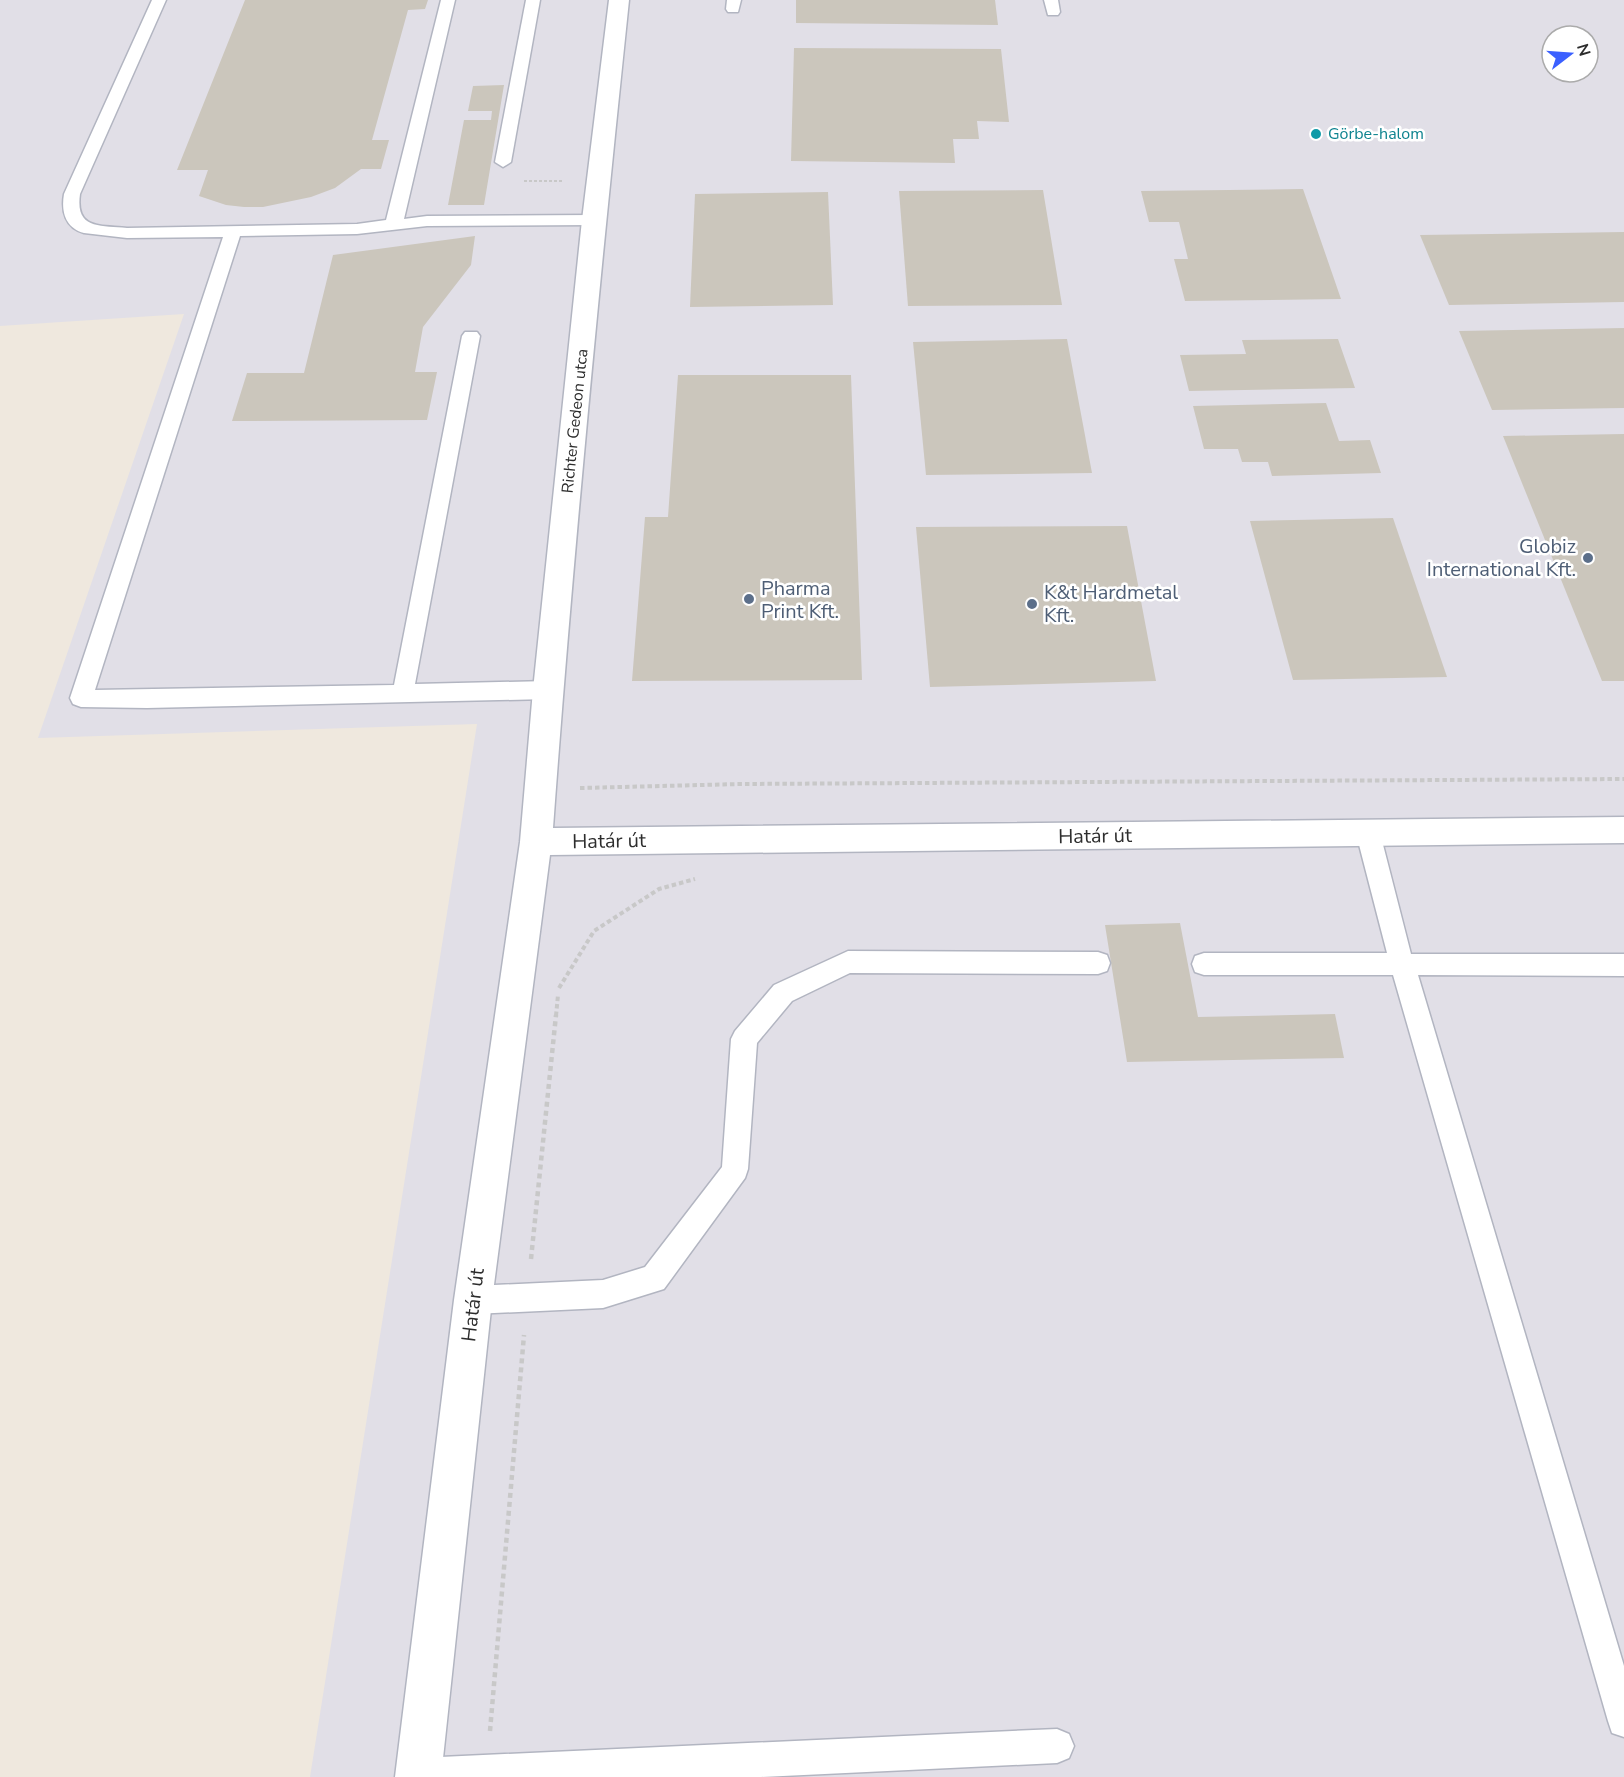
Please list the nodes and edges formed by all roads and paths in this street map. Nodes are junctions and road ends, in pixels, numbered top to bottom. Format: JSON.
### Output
{"nodes":[{"id":1,"x":159,"y":0,"type":"edge"},
{"id":2,"x":448,"y":0,"type":"edge"},
{"id":3,"x":533,"y":0,"type":"edge"},
{"id":4,"x":619,"y":0,"type":"edge"},
{"id":5,"x":502,"y":162,"type":"dead end"},
{"id":6,"x":516,"y":180,"type":"dead end"},
{"id":7,"x":571,"y":181,"type":"dead end"},
{"id":8,"x":594,"y":220,"type":"junction"},
{"id":9,"x":394,"y":224,"type":"junction"},
{"id":10,"x":232,"y":231,"type":"junction"},
{"id":11,"x":471,"y":336,"type":"dead end"},
{"id":12,"x":548,"y":690,"type":"junction"},
{"id":13,"x":404,"y":693,"type":"junction"},
{"id":14,"x":1624,"y":779,"type":"edge"},
{"id":15,"x":542,"y":789,"type":"junction"},
{"id":16,"x":1624,"y":830,"type":"edge"},
{"id":17,"x":1368,"y":833,"type":"junction"},
{"id":18,"x":536,"y":842,"type":"junction"},
{"id":19,"x":700,"y":878,"type":"dead end"},
{"id":20,"x":1098,"y":963,"type":"dead end"},
{"id":21,"x":1204,"y":964,"type":"dead end"},
{"id":22,"x":1402,"y":965,"type":"junction"},
{"id":23,"x":1624,"y":965,"type":"edge"},
{"id":24,"x":527,"y":1297,"type":"junction"},
{"id":25,"x":473,"y":1300,"type":"junction"},
{"id":26,"x":1624,"y":1721,"type":"edge"},
{"id":27,"x":1057,"y":1746,"type":"dead end"},
{"id":28,"x":486,"y":1774,"type":"junction"},
{"id":29,"x":419,"y":1776,"type":"edge"}],
"edges":[{"from":1,"to":10,"type":"lane"},
{"from":2,"to":9,"type":"lane"},
{"from":3,"to":5,"type":"lane"},
{"from":4,"to":8,"type":"street","name":"Richter Gedeon utca"},
{"from":6,"to":7,"type":"path"},
{"from":8,"to":9,"type":"lane"},
{"from":8,"to":12,"type":"street","name":"Richter Gedeon utca"},
{"from":9,"to":10,"type":"lane"},
{"from":10,"to":13,"type":"lane"},
{"from":11,"to":13,"type":"lane"},
{"from":12,"to":13,"type":"lane"},
{"from":12,"to":15,"type":"street","name":"Richter Gedeon utca"},
{"from":14,"to":15,"type":"path"},
{"from":15,"to":18,"type":"street","name":"Richter Gedeon utca"},
{"from":16,"to":17,"type":"street","name":"Határ út"},
{"from":17,"to":18,"type":"street","name":"Határ út"},
{"from":17,"to":22,"type":"lane"},
{"from":18,"to":25,"type":"street","name":"Határ út"},
{"from":19,"to":24,"type":"path"},
{"from":20,"to":24,"type":"lane"},
{"from":21,"to":22,"type":"lane"},
{"from":22,"to":23,"type":"lane"},
{"from":22,"to":26,"type":"lane"},
{"from":24,"to":25,"type":"lane"},
{"from":24,"to":28,"type":"path"},
{"from":25,"to":29,"type":"street","name":"Határ út"},
{"from":27,"to":28,"type":"lane"},
{"from":28,"to":29,"type":"lane"}]}
